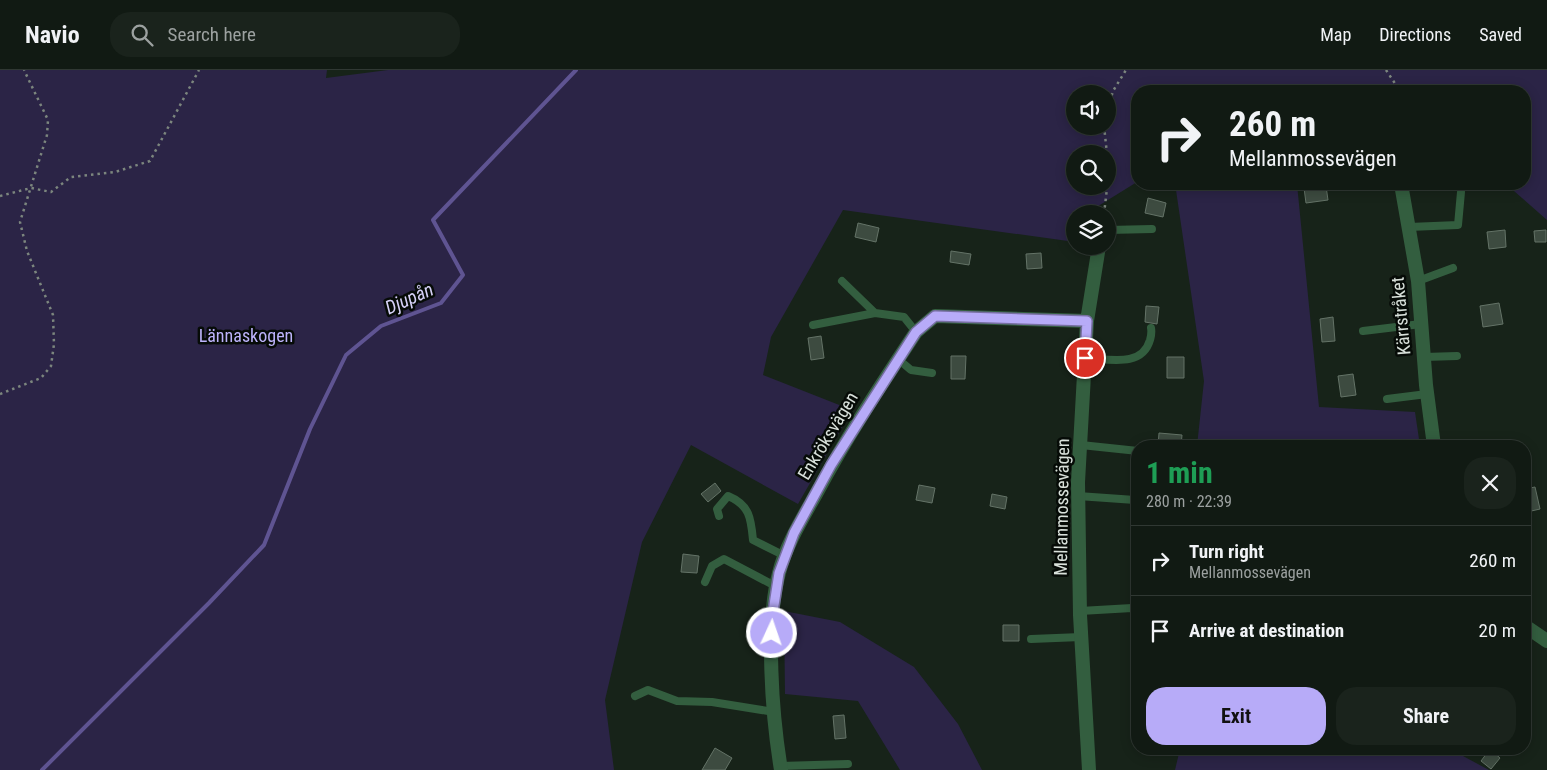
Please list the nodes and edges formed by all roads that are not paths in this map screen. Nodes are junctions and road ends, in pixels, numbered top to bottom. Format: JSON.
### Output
{"nodes":[{"id":1,"x":1402,"y":190,"type":"edge"},
{"id":2,"x":1461,"y":192,"type":"dead end"},
{"id":3,"x":1409,"y":227,"type":"junction"},
{"id":4,"x":1152,"y":229,"type":"dead end"},
{"id":5,"x":1116,"y":230,"type":"edge"},
{"id":6,"x":1098,"y":255,"type":"edge"},
{"id":7,"x":1453,"y":268,"type":"dead end"},
{"id":8,"x":842,"y":281,"type":"dead end"},
{"id":9,"x":1418,"y":281,"type":"junction"},
{"id":10,"x":875,"y":313,"type":"junction"},
{"id":11,"x":1087,"y":321,"type":"junction"},
{"id":12,"x":1421,"y":324,"type":"junction"},
{"id":13,"x":813,"y":325,"type":"dead end"},
{"id":14,"x":1151,"y":328,"type":"dead end"},
{"id":15,"x":1363,"y":331,"type":"dead end"},
{"id":16,"x":916,"y":332,"type":"junction"},
{"id":17,"x":1457,"y":356,"type":"dead end"},
{"id":18,"x":1085,"y":358,"type":"junction"},
{"id":19,"x":1424,"y":358,"type":"junction"},
{"id":20,"x":898,"y":359,"type":"junction"},
{"id":21,"x":932,"y":373,"type":"dead end"},
{"id":22,"x":1427,"y":394,"type":"junction"},
{"id":23,"x":1387,"y":399,"type":"dead end"},
{"id":24,"x":1433,"y":440,"type":"edge"},
{"id":25,"x":1081,"y":445,"type":"junction"},
{"id":26,"x":1131,"y":449,"type":"edge"},
{"id":27,"x":1078,"y":496,"type":"junction"},
{"id":28,"x":1131,"y":500,"type":"edge"},
{"id":29,"x":719,"y":516,"type":"dead end"},
{"id":30,"x":785,"y":556,"type":"junction"},
{"id":31,"x":705,"y":582,"type":"dead end"},
{"id":32,"x":777,"y":588,"type":"junction"},
{"id":33,"x":1131,"y":608,"type":"edge"},
{"id":34,"x":1080,"y":611,"type":"junction"},
{"id":35,"x":1531,"y":630,"type":"edge"},
{"id":36,"x":1081,"y":638,"type":"junction"},
{"id":37,"x":1031,"y":639,"type":"dead end"},
{"id":38,"x":1547,"y":641,"type":"edge"},
{"id":39,"x":635,"y":696,"type":"dead end"},
{"id":40,"x":774,"y":712,"type":"junction"},
{"id":41,"x":848,"y":764,"type":"dead end"},
{"id":42,"x":780,"y":768,"type":"edge"},
{"id":43,"x":1089,"y":770,"type":"edge"}],
"edges":[{"from":1,"to":3,"type":"street","name":"Kärrstråket"},
{"from":2,"to":3,"type":"lane"},
{"from":3,"to":9,"type":"street","name":"Kärrstråket"},
{"from":4,"to":5,"type":"lane"},
{"from":6,"to":11,"type":"street","name":"Mellanmossevägen"},
{"from":7,"to":9,"type":"lane"},
{"from":8,"to":10,"type":"lane"},
{"from":9,"to":12,"type":"street","name":"Kärrstråket"},
{"from":10,"to":13,"type":"lane"},
{"from":10,"to":16,"type":"lane"},
{"from":11,"to":16,"type":"street","name":"Enkröksvägen"},
{"from":11,"to":18,"type":"street","name":"Mellanmossevägen"},
{"from":12,"to":15,"type":"lane"},
{"from":12,"to":19,"type":"street","name":"Kärrstråket"},
{"from":14,"to":18,"type":"lane"},
{"from":16,"to":20,"type":"street","name":"Enkröksvägen"},
{"from":17,"to":19,"type":"lane"},
{"from":18,"to":25,"type":"street","name":"Mellanmossevägen"},
{"from":19,"to":22,"type":"street","name":"Kärrstråket"},
{"from":20,"to":21,"type":"lane"},
{"from":20,"to":30,"type":"street","name":"Enkröksvägen"},
{"from":22,"to":23,"type":"lane"},
{"from":22,"to":24,"type":"street","name":"Kärrstråket"},
{"from":25,"to":26,"type":"lane"},
{"from":25,"to":27,"type":"street","name":"Mellanmossevägen"},
{"from":27,"to":28,"type":"lane"},
{"from":27,"to":34,"type":"street","name":"Mellanmossevägen"},
{"from":29,"to":30,"type":"lane"},
{"from":30,"to":32,"type":"street","name":"Enkröksvägen"},
{"from":31,"to":32,"type":"lane"},
{"from":32,"to":40,"type":"street","name":"Enkröksvägen"},
{"from":33,"to":34,"type":"lane"},
{"from":34,"to":36,"type":"street","name":"Mellanmossevägen"},
{"from":35,"to":38,"type":"street"},
{"from":36,"to":37,"type":"lane"},
{"from":36,"to":43,"type":"street","name":"Mellanmossevägen"},
{"from":39,"to":40,"type":"lane"},
{"from":40,"to":42,"type":"street","name":"Enkröksvägen"},
{"from":41,"to":42,"type":"lane"}]}
